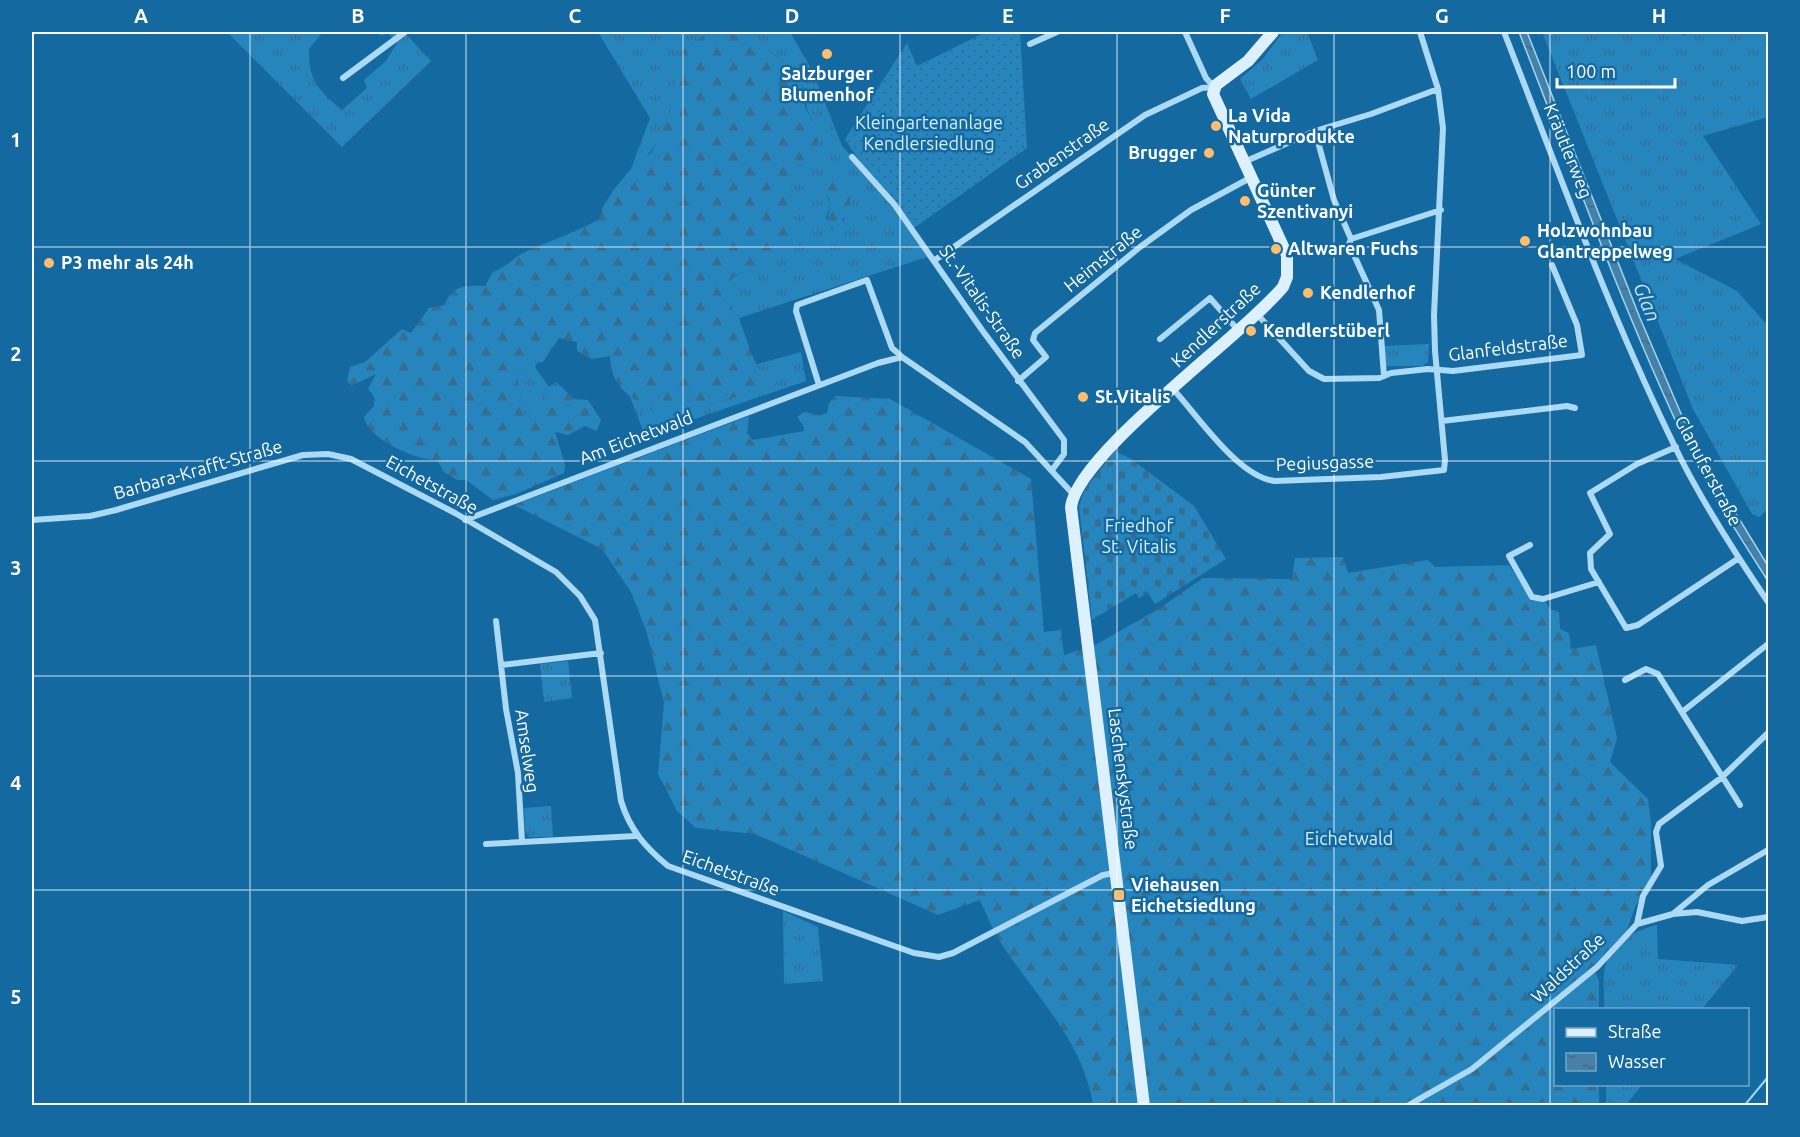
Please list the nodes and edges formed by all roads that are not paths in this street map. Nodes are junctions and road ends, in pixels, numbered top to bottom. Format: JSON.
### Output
{"nodes":[{"id":1,"x":405,"y":32,"type":"edge"},
{"id":2,"x":1057,"y":32,"type":"edge"},
{"id":3,"x":1185,"y":32,"type":"edge"},
{"id":4,"x":1273,"y":32,"type":"edge"},
{"id":5,"x":1420,"y":32,"type":"edge"},
{"id":6,"x":1504,"y":32,"type":"edge"},
{"id":7,"x":1030,"y":44,"type":"dead end"},
{"id":8,"x":343,"y":78,"type":"dead end"},
{"id":9,"x":1214,"y":87,"type":"junction"},
{"id":10,"x":1438,"y":89,"type":"junction"},
{"id":11,"x":1315,"y":131,"type":"junction"},
{"id":12,"x":852,"y":157,"type":"dead end"},
{"id":13,"x":1243,"y":162,"type":"junction"},
{"id":14,"x":1250,"y":178,"type":"junction"},
{"id":15,"x":1441,"y":210,"type":"junction"},
{"id":16,"x":1351,"y":238,"type":"junction"},
{"id":17,"x":935,"y":260,"type":"junction"},
{"id":18,"x":1552,"y":265,"type":"dead end"},
{"id":19,"x":1256,"y":314,"type":"junction"},
{"id":20,"x":1238,"y":330,"type":"junction"},
{"id":21,"x":1160,"y":339,"type":"dead end"},
{"id":22,"x":1629,"y":349,"type":"joint"},
{"id":23,"x":902,"y":357,"type":"junction"},
{"id":24,"x":1437,"y":371,"type":"junction"},
{"id":25,"x":1384,"y":376,"type":"junction"},
{"id":26,"x":1018,"y":381,"type":"junction"},
{"id":27,"x":819,"y":385,"type":"junction"},
{"id":28,"x":1173,"y":389,"type":"junction"},
{"id":29,"x":1575,"y":408,"type":"dead end"},
{"id":30,"x":1442,"y":421,"type":"junction"},
{"id":31,"x":1676,"y":447,"type":"junction"},
{"id":32,"x":370,"y":468,"type":"joint"},
{"id":33,"x":1052,"y":470,"type":"junction"},
{"id":34,"x":1444,"y":470,"type":"joint"},
{"id":35,"x":1073,"y":494,"type":"junction"},
{"id":36,"x":32,"y":519,"type":"edge"},
{"id":37,"x":465,"y":520,"type":"junction"},
{"id":38,"x":1530,"y":545,"type":"dead end"},
{"id":39,"x":1739,"y":558,"type":"junction"},
{"id":40,"x":1599,"y":582,"type":"junction"},
{"id":41,"x":1768,"y":602,"type":"edge"},
{"id":42,"x":496,"y":621,"type":"dead end"},
{"id":43,"x":1768,"y":644,"type":"edge"},
{"id":44,"x":601,"y":653,"type":"junction"},
{"id":45,"x":501,"y":665,"type":"junction"},
{"id":46,"x":1625,"y":680,"type":"dead end"},
{"id":47,"x":1682,"y":712,"type":"junction"},
{"id":48,"x":1768,"y":733,"type":"edge"},
{"id":49,"x":1721,"y":778,"type":"junction"},
{"id":50,"x":1740,"y":805,"type":"dead end"},
{"id":51,"x":636,"y":836,"type":"junction"},
{"id":52,"x":522,"y":842,"type":"junction"},
{"id":53,"x":486,"y":844,"type":"dead end"},
{"id":54,"x":1768,"y":850,"type":"edge"},
{"id":55,"x":1117,"y":872,"type":"junction"},
{"id":56,"x":1673,"y":914,"type":"junction"},
{"id":57,"x":1768,"y":917,"type":"edge"},
{"id":58,"x":1637,"y":924,"type":"junction"},
{"id":59,"x":1144,"y":1106,"type":"edge"},
{"id":60,"x":1407,"y":1106,"type":"edge"}],
"edges":[{"from":1,"to":8,"type":"street"},
{"from":2,"to":7,"type":"street"},
{"from":3,"to":9,"type":"street","name":"Kendlerstraße"},
{"from":4,"to":9,"type":"street"},
{"from":5,"to":10,"type":"street"},
{"from":6,"to":22,"type":"street","name":"Kräutlerweg"},
{"from":9,"to":13,"type":"street","name":"Kendlerstraße"},
{"from":9,"to":17,"type":"street","name":"Grabenstraße"},
{"from":10,"to":11,"type":"street"},
{"from":10,"to":15,"type":"street"},
{"from":11,"to":13,"type":"street"},
{"from":11,"to":16,"type":"street"},
{"from":12,"to":17,"type":"street","name":"St.-Vitalis-Straße"},
{"from":13,"to":14,"type":"street","name":"Kendlerstraße"},
{"from":14,"to":19,"type":"street","name":"Kendlerstraße"},
{"from":14,"to":26,"type":"street","name":"Heimstraße"},
{"from":15,"to":16,"type":"street"},
{"from":15,"to":24,"type":"street"},
{"from":16,"to":25,"type":"street"},
{"from":17,"to":26,"type":"street","name":"St.-Vitalis-Straße"},
{"from":18,"to":24,"type":"street","name":"Glanfeldstraße"},
{"from":19,"to":20,"type":"street","name":"Kendlerstraße"},
{"from":19,"to":25,"type":"street","name":"Glanfeldstraße"},
{"from":20,"to":21,"type":"street"},
{"from":20,"to":28,"type":"street","name":"Kendlerstraße"},
{"from":22,"to":31,"type":"street","name":"Glanuferstraße"},
{"from":23,"to":27,"type":"street","name":"Am Eichetwald"},
{"from":23,"to":27,"type":"street"},
{"from":23,"to":33,"type":"street"},
{"from":24,"to":25,"type":"street","name":"Glanfeldstraße"},
{"from":24,"to":30,"type":"street","name":"Glanfeldstraße"},
{"from":26,"to":33,"type":"street","name":"St.-Vitalis-Straße"},
{"from":27,"to":37,"type":"street","name":"Am Eichetwald"},
{"from":28,"to":34,"type":"street","name":"Pegiusgasse"},
{"from":28,"to":35,"type":"street","name":"Kendlerstraße"},
{"from":29,"to":30,"type":"street"},
{"from":30,"to":34,"type":"street","name":"Glanfeldstraße"},
{"from":31,"to":39,"type":"street","name":"Glanuferstraße"},
{"from":31,"to":40,"type":"street"},
{"from":32,"to":36,"type":"street","name":"Barbara-Krafft-Straße"},
{"from":32,"to":37,"type":"street","name":"Eichetstraße"},
{"from":33,"to":35,"type":"street"},
{"from":35,"to":55,"type":"street","name":"Laschenskystraße"},
{"from":37,"to":44,"type":"street","name":"Eichetstraße"},
{"from":38,"to":40,"type":"street"},
{"from":39,"to":40,"type":"street"},
{"from":39,"to":41,"type":"street","name":"Glanuferstraße"},
{"from":42,"to":45,"type":"street","name":"Amselweg"},
{"from":43,"to":47,"type":"street"},
{"from":44,"to":45,"type":"street"},
{"from":44,"to":51,"type":"street","name":"Eichetstraße"},
{"from":45,"to":52,"type":"street","name":"Amselweg"},
{"from":46,"to":47,"type":"street"},
{"from":47,"to":49,"type":"street"},
{"from":48,"to":49,"type":"street"},
{"from":49,"to":50,"type":"street"},
{"from":49,"to":58,"type":"street"},
{"from":51,"to":52,"type":"street"},
{"from":51,"to":55,"type":"street","name":"Eichetstraße"},
{"from":52,"to":53,"type":"street"},
{"from":54,"to":56,"type":"street"},
{"from":55,"to":59,"type":"street","name":"Laschenskystraße"},
{"from":56,"to":57,"type":"street"},
{"from":56,"to":58,"type":"street"},
{"from":58,"to":60,"type":"street","name":"Waldstraße"}]}
